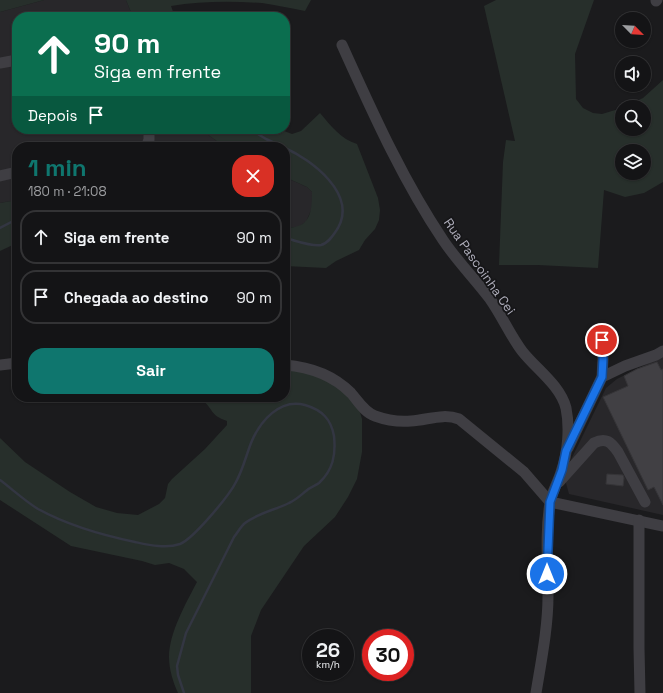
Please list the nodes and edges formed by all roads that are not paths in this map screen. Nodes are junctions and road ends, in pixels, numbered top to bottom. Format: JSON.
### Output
{"nodes":[{"id":1,"x":342,"y":45,"type":"dead end"},
{"id":2,"x":12,"y":61,"type":"edge"},
{"id":3,"x":0,"y":63,"type":"edge"},
{"id":4,"x":12,"y":173,"type":"edge"},
{"id":5,"x":0,"y":176,"type":"edge"},
{"id":6,"x":602,"y":340,"type":"dead end"},
{"id":7,"x":663,"y":351,"type":"edge"},
{"id":8,"x":12,"y":364,"type":"edge"},
{"id":9,"x":0,"y":365,"type":"edge"},
{"id":10,"x":290,"y":366,"type":"edge"},
{"id":11,"x":602,"y":377,"type":"junction"},
{"id":12,"x":566,"y":451,"type":"junction"},
{"id":13,"x":556,"y":485,"type":"junction"},
{"id":14,"x":550,"y":502,"type":"junction"},
{"id":15,"x":645,"y":502,"type":"dead end"},
{"id":16,"x":639,"y":520,"type":"junction"},
{"id":17,"x":663,"y":526,"type":"edge"},
{"id":18,"x":536,"y":693,"type":"edge"},
{"id":19,"x":640,"y":693,"type":"edge"}],
"edges":[{"from":1,"to":12,"type":"street","name":"Rua Pascoinha Cei"},
{"from":2,"to":3,"type":"street"},
{"from":4,"to":5,"type":"street"},
{"from":6,"to":11,"type":"street"},
{"from":7,"to":11,"type":"street"},
{"from":8,"to":9,"type":"street"},
{"from":10,"to":14,"type":"street"},
{"from":11,"to":12,"type":"street"},
{"from":12,"to":13,"type":"street","name":"Rua Pascoinha Cei"},
{"from":13,"to":14,"type":"street","name":"Rua Pascoinha Cei"},
{"from":13,"to":15,"type":"street"},
{"from":14,"to":16,"type":"street"},
{"from":14,"to":18,"type":"street","name":"Rua Pascoinha Cei"},
{"from":16,"to":17,"type":"street"},
{"from":16,"to":19,"type":"street"}]}
